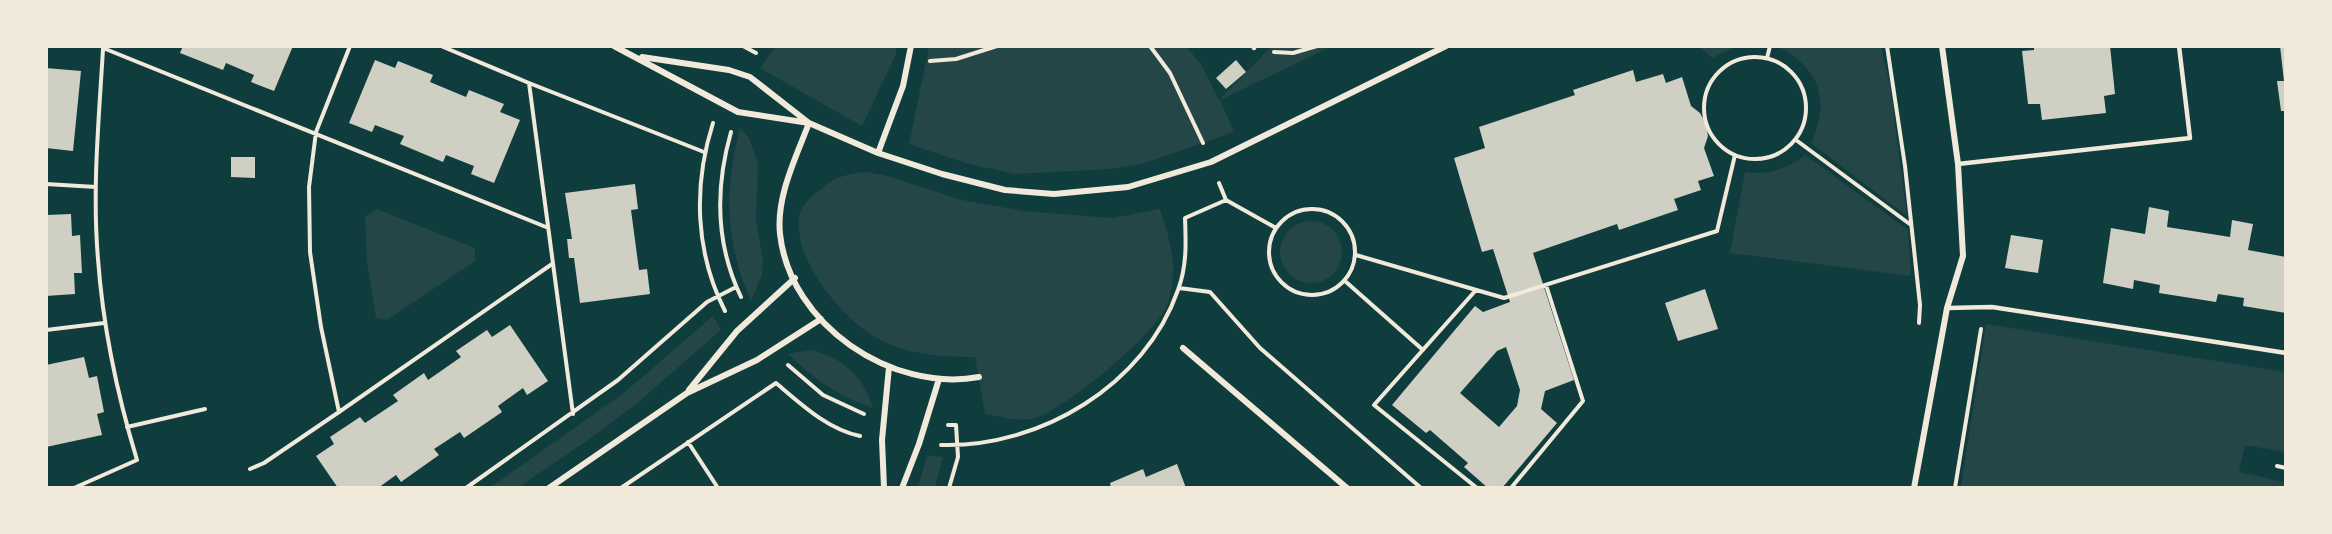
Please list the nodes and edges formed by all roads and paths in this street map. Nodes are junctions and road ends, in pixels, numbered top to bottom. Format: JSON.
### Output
{"nodes":[{"id":1,"x":350,"y":46,"type":"edge"},
{"id":2,"x":441,"y":46,"type":"edge"},
{"id":3,"x":614,"y":46,"type":"edge"},
{"id":4,"x":741,"y":46,"type":"edge"},
{"id":5,"x":911,"y":46,"type":"edge"},
{"id":6,"x":997,"y":46,"type":"edge"},
{"id":7,"x":1150,"y":46,"type":"edge"},
{"id":8,"x":1317,"y":46,"type":"edge"},
{"id":9,"x":1446,"y":46,"type":"edge"},
{"id":10,"x":1770,"y":46,"type":"edge"},
{"id":11,"x":1887,"y":46,"type":"edge"},
{"id":12,"x":1942,"y":46,"type":"edge"},
{"id":13,"x":2179,"y":46,"type":"edge"},
{"id":14,"x":102,"y":48,"type":"edge"},
{"id":15,"x":754,"y":49,"type":"edge"},
{"id":16,"x":1268,"y":49,"type":"dead end"},
{"id":17,"x":760,"y":55,"type":"dead end"},
{"id":18,"x":636,"y":56,"type":"junction"},
{"id":19,"x":1767,"y":58,"type":"junction"},
{"id":20,"x":908,"y":60,"type":"junction"},
{"id":21,"x":729,"y":70,"type":"junction"},
{"id":22,"x":529,"y":83,"type":"junction"},
{"id":23,"x":719,"y":104,"type":"junction"},
{"id":24,"x":1192,"y":119,"type":"dead end"},
{"id":25,"x":809,"y":123,"type":"junction"},
{"id":26,"x":316,"y":132,"type":"junction"},
{"id":27,"x":1796,"y":140,"type":"junction"},
{"id":28,"x":704,"y":152,"type":"junction"},
{"id":29,"x":878,"y":153,"type":"junction"},
{"id":30,"x":1735,"y":155,"type":"junction"},
{"id":31,"x":1958,"y":164,"type":"junction"},
{"id":32,"x":46,"y":184,"type":"edge"},
{"id":33,"x":96,"y":187,"type":"junction"},
{"id":34,"x":1911,"y":225,"type":"junction"},
{"id":35,"x":547,"y":227,"type":"junction"},
{"id":36,"x":1276,"y":228,"type":"junction"},
{"id":37,"x":1356,"y":255,"type":"junction"},
{"id":38,"x":552,"y":264,"type":"junction"},
{"id":39,"x":795,"y":278,"type":"junction"},
{"id":40,"x":1345,"y":281,"type":"junction"},
{"id":41,"x":1918,"y":284,"type":"dead end"},
{"id":42,"x":1546,"y":285,"type":"junction"},
{"id":43,"x":736,"y":287,"type":"dead end"},
{"id":44,"x":1179,"y":288,"type":"junction"},
{"id":45,"x":1476,"y":290,"type":"junction"},
{"id":46,"x":717,"y":297,"type":"junction"},
{"id":47,"x":1992,"y":307,"type":"junction"},
{"id":48,"x":1947,"y":308,"type":"junction"},
{"id":49,"x":821,"y":319,"type":"junction"},
{"id":50,"x":104,"y":322,"type":"junction"},
{"id":51,"x":46,"y":330,"type":"edge"},
{"id":52,"x":737,"y":331,"type":"junction"},
{"id":53,"x":1183,"y":348,"type":"dead end"},
{"id":54,"x":1423,"y":350,"type":"junction"},
{"id":55,"x":2286,"y":353,"type":"edge"},
{"id":56,"x":757,"y":360,"type":"junction"},
{"id":57,"x":889,"y":367,"type":"junction"},
{"id":58,"x":979,"y":377,"type":"dead end"},
{"id":59,"x":939,"y":379,"type":"junction"},
{"id":60,"x":776,"y":383,"type":"junction"},
{"id":61,"x":687,"y":393,"type":"junction"},
{"id":62,"x":205,"y":409,"type":"dead end"},
{"id":63,"x":339,"y":412,"type":"junction"},
{"id":64,"x":573,"y":414,"type":"junction"},
{"id":65,"x":127,"y":427,"type":"junction"},
{"id":66,"x":882,"y":440,"type":"junction"},
{"id":67,"x":688,"y":442,"type":"junction"},
{"id":68,"x":919,"y":444,"type":"junction"},
{"id":69,"x":958,"y":457,"type":"dead end"},
{"id":70,"x":2277,"y":466,"type":"dead end"},
{"id":71,"x":2286,"y":468,"type":"edge"},
{"id":72,"x":250,"y":469,"type":"dead end"},
{"id":73,"x":74,"y":488,"type":"edge"},
{"id":74,"x":466,"y":488,"type":"edge"},
{"id":75,"x":549,"y":488,"type":"edge"},
{"id":76,"x":621,"y":488,"type":"edge"},
{"id":77,"x":718,"y":488,"type":"edge"},
{"id":78,"x":884,"y":488,"type":"edge"},
{"id":79,"x":902,"y":488,"type":"edge"},
{"id":80,"x":949,"y":488,"type":"edge"},
{"id":81,"x":1347,"y":488,"type":"edge"},
{"id":82,"x":1421,"y":488,"type":"edge"},
{"id":83,"x":1477,"y":488,"type":"edge"},
{"id":84,"x":1511,"y":488,"type":"edge"},
{"id":85,"x":1914,"y":488,"type":"edge"},
{"id":86,"x":1954,"y":488,"type":"edge"}],
"edges":[{"from":1,"to":26,"type":"path"},
{"from":2,"to":22,"type":"path"},
{"from":3,"to":18,"type":"street"},
{"from":4,"to":15,"type":"path"},
{"from":4,"to":21,"type":"path"},
{"from":5,"to":20,"type":"street"},
{"from":6,"to":20,"type":"path"},
{"from":7,"to":24,"type":"path"},
{"from":8,"to":16,"type":"path"},
{"from":9,"to":29,"type":"street"},
{"from":10,"to":19,"type":"path"},
{"from":11,"to":34,"type":"path"},
{"from":12,"to":31,"type":"street"},
{"from":13,"to":31,"type":"lane"},
{"from":14,"to":26,"type":"path"},
{"from":14,"to":33,"type":"path"},
{"from":15,"to":17,"type":"path"},
{"from":18,"to":21,"type":"street"},
{"from":18,"to":23,"type":"street"},
{"from":19,"to":27,"type":"path"},
{"from":19,"to":30,"type":"path"},
{"from":20,"to":29,"type":"street"},
{"from":21,"to":25,"type":"street"},
{"from":22,"to":28,"type":"path"},
{"from":22,"to":35,"type":"path"},
{"from":23,"to":25,"type":"street"},
{"from":23,"to":28,"type":"path"},
{"from":25,"to":29,"type":"street"},
{"from":25,"to":39,"type":"street"},
{"from":26,"to":35,"type":"path"},
{"from":26,"to":63,"type":"path"},
{"from":27,"to":30,"type":"path"},
{"from":27,"to":34,"type":"path"},
{"from":28,"to":46,"type":"path"},
{"from":30,"to":42,"type":"path"},
{"from":31,"to":48,"type":"street"},
{"from":32,"to":33,"type":"path"},
{"from":33,"to":50,"type":"path"},
{"from":34,"to":41,"type":"path"},
{"from":35,"to":38,"type":"path"},
{"from":36,"to":37,"type":"path"},
{"from":36,"to":40,"type":"path"},
{"from":36,"to":44,"type":"path"},
{"from":37,"to":40,"type":"path"},
{"from":37,"to":45,"type":"path"},
{"from":38,"to":63,"type":"path"},
{"from":38,"to":64,"type":"path"},
{"from":39,"to":49,"type":"street"},
{"from":39,"to":52,"type":"street"},
{"from":40,"to":54,"type":"path"},
{"from":42,"to":45,"type":"path"},
{"from":42,"to":84,"type":"path"},
{"from":43,"to":46,"type":"path"},
{"from":44,"to":68,"type":"path"},
{"from":44,"to":82,"type":"path"},
{"from":45,"to":54,"type":"path"},
{"from":46,"to":52,"type":"path"},
{"from":46,"to":64,"type":"path"},
{"from":47,"to":48,"type":"lane"},
{"from":47,"to":55,"type":"lane"},
{"from":47,"to":86,"type":"path"},
{"from":48,"to":85,"type":"street"},
{"from":49,"to":56,"type":"street"},
{"from":49,"to":57,"type":"street"},
{"from":50,"to":51,"type":"path"},
{"from":50,"to":65,"type":"path"},
{"from":52,"to":61,"type":"street"},
{"from":53,"to":81,"type":"street"},
{"from":54,"to":83,"type":"path"},
{"from":56,"to":60,"type":"path"},
{"from":56,"to":61,"type":"street"},
{"from":57,"to":59,"type":"street"},
{"from":57,"to":66,"type":"street"},
{"from":58,"to":59,"type":"street"},
{"from":59,"to":68,"type":"street"},
{"from":60,"to":66,"type":"path"},
{"from":60,"to":67,"type":"path"},
{"from":61,"to":75,"type":"street"},
{"from":62,"to":65,"type":"path"},
{"from":63,"to":72,"type":"path"},
{"from":64,"to":74,"type":"path"},
{"from":65,"to":73,"type":"path"},
{"from":66,"to":78,"type":"street"},
{"from":67,"to":76,"type":"path"},
{"from":67,"to":77,"type":"path"},
{"from":68,"to":79,"type":"street"},
{"from":69,"to":80,"type":"path"},
{"from":70,"to":71,"type":"path"}]}
